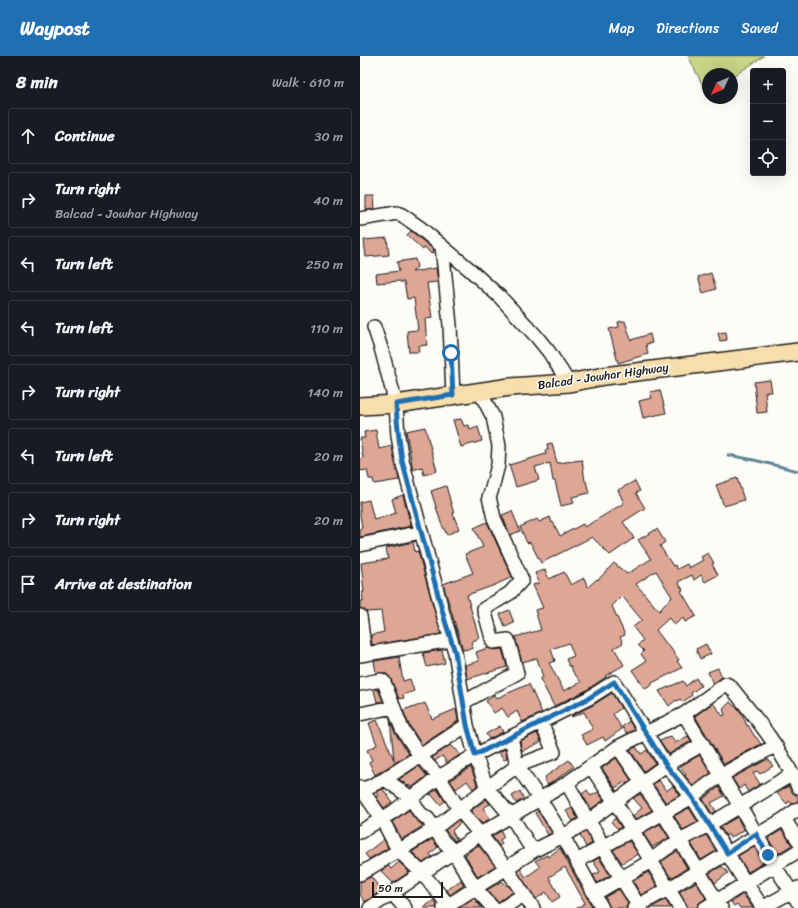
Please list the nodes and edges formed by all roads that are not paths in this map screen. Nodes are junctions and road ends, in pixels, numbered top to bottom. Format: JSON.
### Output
{"nodes":[{"id":1,"x":360,"y":219,"type":"edge"},
{"id":2,"x":442,"y":246,"type":"junction"},
{"id":3,"x":374,"y":327,"type":"dead end"},
{"id":4,"x":798,"y":352,"type":"edge"},
{"id":5,"x":569,"y":383,"type":"junction"},
{"id":6,"x":480,"y":392,"type":"junction"},
{"id":7,"x":453,"y":395,"type":"junction"},
{"id":8,"x":396,"y":404,"type":"junction"},
{"id":9,"x":360,"y":406,"type":"edge"},
{"id":10,"x":421,"y":532,"type":"junction"},
{"id":11,"x":360,"y":545,"type":"edge"},
{"id":12,"x":360,"y":616,"type":"edge"},
{"id":13,"x":451,"y":640,"type":"junction"},
{"id":14,"x":363,"y":654,"type":"edge"},
{"id":15,"x":360,"y":684,"type":"edge"},
{"id":16,"x":464,"y":702,"type":"junction"},
{"id":17,"x":393,"y":707,"type":"junction"},
{"id":18,"x":360,"y":714,"type":"edge"},
{"id":19,"x":684,"y":714,"type":"junction"},
{"id":20,"x":540,"y":722,"type":"junction"},
{"id":21,"x":467,"y":725,"type":"junction"},
{"id":22,"x":646,"y":733,"type":"junction"},
{"id":23,"x":511,"y":737,"type":"junction"},
{"id":24,"x":703,"y":744,"type":"junction"},
{"id":25,"x":775,"y":746,"type":"junction"},
{"id":26,"x":618,"y":747,"type":"junction"},
{"id":27,"x":475,"y":755,"type":"junction"},
{"id":28,"x":420,"y":756,"type":"junction"},
{"id":29,"x":666,"y":765,"type":"junction"},
{"id":30,"x":517,"y":766,"type":"junction"},
{"id":31,"x":591,"y":767,"type":"junction"},
{"id":32,"x":793,"y":774,"type":"junction"},
{"id":33,"x":721,"y":776,"type":"junction"},
{"id":34,"x":439,"y":777,"type":"junction"},
{"id":35,"x":385,"y":779,"type":"junction"},
{"id":36,"x":642,"y":782,"type":"junction"},
{"id":37,"x":567,"y":783,"type":"junction"},
{"id":38,"x":798,"y":787,"type":"edge"},
{"id":39,"x":486,"y":788,"type":"junction"},
{"id":40,"x":361,"y":789,"type":"edge"},
{"id":41,"x":692,"y":797,"type":"junction"},
{"id":42,"x":410,"y":798,"type":"junction"},
{"id":43,"x":539,"y":798,"type":"junction"},
{"id":44,"x":615,"y":802,"type":"junction"},
{"id":45,"x":740,"y":806,"type":"junction"},
{"id":46,"x":459,"y":809,"type":"junction"},
{"id":47,"x":798,"y":809,"type":"edge"},
{"id":48,"x":663,"y":813,"type":"junction"},
{"id":49,"x":511,"y":816,"type":"junction"},
{"id":50,"x":382,"y":819,"type":"junction"},
{"id":51,"x":784,"y":819,"type":"junction"},
{"id":52,"x":588,"y":821,"type":"junction"},
{"id":53,"x":709,"y":825,"type":"junction"},
{"id":54,"x":434,"y":829,"type":"junction"},
{"id":55,"x":633,"y":831,"type":"junction"},
{"id":56,"x":360,"y":832,"type":"edge"},
{"id":57,"x":480,"y":834,"type":"junction"},
{"id":58,"x":756,"y":834,"type":"junction"},
{"id":59,"x":563,"y":836,"type":"junction"},
{"id":60,"x":798,"y":840,"type":"edge"},
{"id":61,"x":680,"y":841,"type":"junction"},
{"id":62,"x":602,"y":847,"type":"junction"},
{"id":63,"x":398,"y":850,"type":"junction"},
{"id":64,"x":798,"y":850,"type":"edge"},
{"id":65,"x":454,"y":851,"type":"junction"},
{"id":66,"x":534,"y":851,"type":"junction"},
{"id":67,"x":727,"y":853,"type":"junction"},
{"id":68,"x":576,"y":861,"type":"junction"},
{"id":69,"x":651,"y":861,"type":"junction"},
{"id":70,"x":774,"y":866,"type":"junction"},
{"id":71,"x":506,"y":868,"type":"junction"},
{"id":72,"x":361,"y":869,"type":"edge"},
{"id":73,"x":699,"y":870,"type":"junction"},
{"id":74,"x":422,"y":873,"type":"junction"},
{"id":75,"x":622,"y":879,"type":"junction"},
{"id":76,"x":745,"y":882,"type":"junction"},
{"id":77,"x":476,"y":889,"type":"junction"},
{"id":78,"x":668,"y":889,"type":"junction"},
{"id":79,"x":392,"y":893,"type":"junction"},
{"id":80,"x":594,"y":894,"type":"junction"},
{"id":81,"x":796,"y":894,"type":"edge"},
{"id":82,"x":523,"y":895,"type":"junction"},
{"id":83,"x":719,"y":904,"type":"edge"},
{"id":84,"x":448,"y":907,"type":"edge"},
{"id":85,"x":637,"y":907,"type":"edge"},
{"id":86,"x":370,"y":908,"type":"edge"},
{"id":87,"x":405,"y":908,"type":"edge"},
{"id":88,"x":493,"y":908,"type":"edge"},
{"id":89,"x":503,"y":908,"type":"edge"},
{"id":90,"x":532,"y":908,"type":"edge"},
{"id":91,"x":602,"y":908,"type":"edge"},
{"id":92,"x":680,"y":908,"type":"edge"},
{"id":93,"x":705,"y":908,"type":"edge"},
{"id":94,"x":763,"y":908,"type":"edge"}],
"edges":[{"from":1,"to":2,"type":"street"},
{"from":2,"to":5,"type":"street"},
{"from":2,"to":7,"type":"street"},
{"from":3,"to":8,"type":"street"},
{"from":4,"to":5,"type":"main road","name":"Balcad - Jowhar Highway"},
{"from":5,"to":6,"type":"main road","name":"Balcad - Jowhar Highway"},
{"from":6,"to":7,"type":"main road","name":"Balcad - Jowhar Highway"},
{"from":6,"to":16,"type":"street"},
{"from":7,"to":8,"type":"main road","name":"Balcad - Jowhar Highway"},
{"from":8,"to":9,"type":"main road","name":"Balcad - Jowhar Highway"},
{"from":8,"to":10,"type":"street"},
{"from":10,"to":11,"type":"street"},
{"from":10,"to":13,"type":"street"},
{"from":12,"to":14,"type":"street"},
{"from":13,"to":14,"type":"street"},
{"from":13,"to":16,"type":"street"},
{"from":15,"to":17,"type":"street"},
{"from":16,"to":21,"type":"street"},
{"from":17,"to":18,"type":"street"},
{"from":17,"to":28,"type":"street"},
{"from":19,"to":22,"type":"street"},
{"from":19,"to":24,"type":"street"},
{"from":19,"to":25,"type":"street"},
{"from":20,"to":22,"type":"street"},
{"from":20,"to":23,"type":"street"},
{"from":20,"to":30,"type":"street"},
{"from":21,"to":27,"type":"street"},
{"from":21,"to":28,"type":"street"},
{"from":22,"to":26,"type":"street"},
{"from":22,"to":29,"type":"street"},
{"from":23,"to":27,"type":"street"},
{"from":23,"to":30,"type":"street"},
{"from":24,"to":29,"type":"street"},
{"from":24,"to":33,"type":"street"},
{"from":25,"to":32,"type":"street"},
{"from":25,"to":33,"type":"street"},
{"from":26,"to":31,"type":"street"},
{"from":26,"to":36,"type":"street"},
{"from":27,"to":34,"type":"street"},
{"from":27,"to":39,"type":"street"},
{"from":28,"to":34,"type":"street"},
{"from":28,"to":35,"type":"street"},
{"from":29,"to":36,"type":"street"},
{"from":29,"to":41,"type":"street"},
{"from":30,"to":39,"type":"street"},
{"from":30,"to":43,"type":"street"},
{"from":31,"to":37,"type":"street"},
{"from":31,"to":44,"type":"street"},
{"from":32,"to":38,"type":"street"},
{"from":32,"to":45,"type":"street"},
{"from":33,"to":41,"type":"street"},
{"from":33,"to":45,"type":"street"},
{"from":34,"to":42,"type":"street"},
{"from":34,"to":46,"type":"street"},
{"from":35,"to":40,"type":"street"},
{"from":35,"to":42,"type":"street"},
{"from":36,"to":44,"type":"street"},
{"from":36,"to":48,"type":"street"},
{"from":37,"to":43,"type":"street"},
{"from":37,"to":52,"type":"street"},
{"from":39,"to":46,"type":"street"},
{"from":39,"to":49,"type":"street"},
{"from":40,"to":50,"type":"street"},
{"from":41,"to":48,"type":"street"},
{"from":41,"to":53,"type":"street"},
{"from":42,"to":50,"type":"street"},
{"from":42,"to":54,"type":"street"},
{"from":43,"to":49,"type":"street"},
{"from":43,"to":59,"type":"street"},
{"from":44,"to":52,"type":"street"},
{"from":44,"to":55,"type":"street"},
{"from":45,"to":53,"type":"street"},
{"from":45,"to":58,"type":"street"},
{"from":46,"to":54,"type":"street"},
{"from":46,"to":57,"type":"street"},
{"from":47,"to":51,"type":"street"},
{"from":48,"to":55,"type":"street"},
{"from":48,"to":61,"type":"street"},
{"from":49,"to":57,"type":"street"},
{"from":49,"to":66,"type":"street"},
{"from":50,"to":56,"type":"street"},
{"from":50,"to":63,"type":"street"},
{"from":51,"to":58,"type":"street"},
{"from":51,"to":60,"type":"street"},
{"from":52,"to":59,"type":"street"},
{"from":52,"to":62,"type":"street"},
{"from":53,"to":61,"type":"street"},
{"from":53,"to":67,"type":"street"},
{"from":54,"to":63,"type":"street"},
{"from":54,"to":65,"type":"street"},
{"from":55,"to":62,"type":"street"},
{"from":55,"to":69,"type":"street"},
{"from":57,"to":65,"type":"street"},
{"from":57,"to":71,"type":"street"},
{"from":58,"to":67,"type":"street"},
{"from":58,"to":70,"type":"street"},
{"from":59,"to":66,"type":"street"},
{"from":59,"to":68,"type":"street"},
{"from":61,"to":69,"type":"street"},
{"from":61,"to":73,"type":"street"},
{"from":62,"to":68,"type":"street"},
{"from":62,"to":75,"type":"street"},
{"from":63,"to":72,"type":"street"},
{"from":63,"to":74,"type":"street"},
{"from":64,"to":70,"type":"street"},
{"from":65,"to":74,"type":"street"},
{"from":65,"to":77,"type":"street"},
{"from":66,"to":71,"type":"street"},
{"from":67,"to":73,"type":"street"},
{"from":67,"to":76,"type":"street"},
{"from":68,"to":80,"type":"street"},
{"from":69,"to":75,"type":"street"},
{"from":69,"to":78,"type":"street"},
{"from":70,"to":76,"type":"street"},
{"from":70,"to":81,"type":"street"},
{"from":71,"to":77,"type":"street"},
{"from":71,"to":82,"type":"street"},
{"from":73,"to":78,"type":"street"},
{"from":73,"to":83,"type":"street"},
{"from":74,"to":79,"type":"street"},
{"from":74,"to":84,"type":"street"},
{"from":75,"to":80,"type":"street"},
{"from":75,"to":85,"type":"street"},
{"from":76,"to":83,"type":"street"},
{"from":76,"to":94,"type":"street"},
{"from":77,"to":84,"type":"street"},
{"from":77,"to":88,"type":"street"},
{"from":78,"to":85,"type":"street"},
{"from":78,"to":92,"type":"street"},
{"from":79,"to":86,"type":"street"},
{"from":79,"to":87,"type":"street"},
{"from":80,"to":91,"type":"street"},
{"from":81,"to":94,"type":"street"},
{"from":82,"to":89,"type":"street"},
{"from":82,"to":90,"type":"street"},
{"from":83,"to":93,"type":"street"}]}
